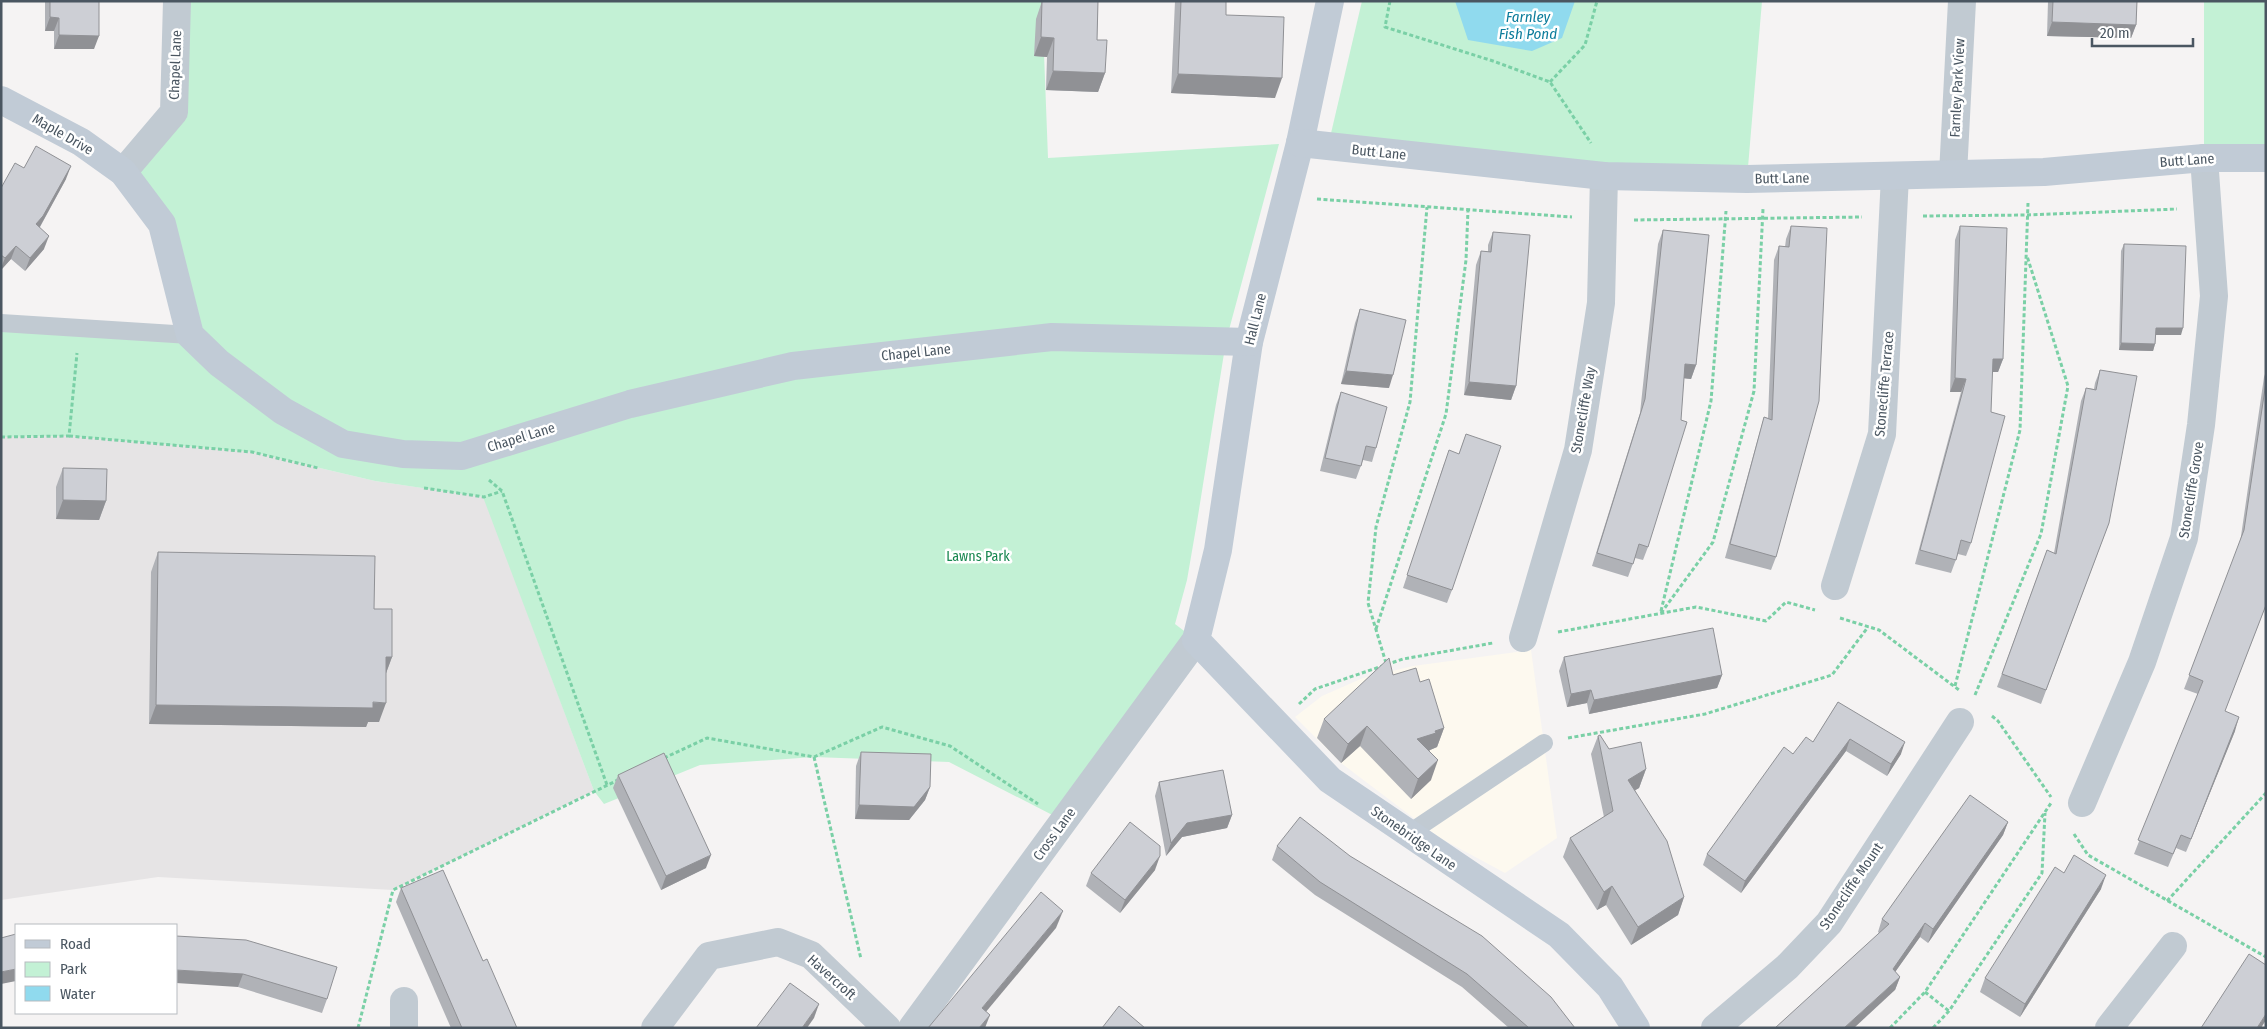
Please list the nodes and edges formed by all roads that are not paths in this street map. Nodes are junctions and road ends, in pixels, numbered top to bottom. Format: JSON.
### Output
{"nodes":[{"id":1,"x":177,"y":1,"type":"edge"},
{"id":2,"x":1330,"y":1,"type":"edge"},
{"id":3,"x":1962,"y":1,"type":"edge"},
{"id":4,"x":1,"y":100,"type":"edge"},
{"id":5,"x":1300,"y":143,"type":"junction"},
{"id":6,"x":2204,"y":158,"type":"junction"},
{"id":7,"x":2266,"y":158,"type":"edge"},
{"id":8,"x":123,"y":172,"type":"junction"},
{"id":9,"x":1953,"y":174,"type":"junction"},
{"id":10,"x":1604,"y":176,"type":"junction"},
{"id":11,"x":1895,"y":176,"type":"junction"},
{"id":12,"x":1,"y":323,"type":"edge"},
{"id":13,"x":190,"y":335,"type":"junction"},
{"id":14,"x":1249,"y":342,"type":"junction"},
{"id":15,"x":1835,"y":586,"type":"dead end"},
{"id":16,"x":1523,"y":638,"type":"dead end"},
{"id":17,"x":1196,"y":640,"type":"junction"},
{"id":18,"x":1967,"y":711,"type":"road end"},
{"id":19,"x":1544,"y":743,"type":"road end"},
{"id":20,"x":2069,"y":805,"type":"road end"},
{"id":21,"x":1408,"y":834,"type":"junction"},
{"id":22,"x":2173,"y":946,"type":"dead end"},
{"id":23,"x":404,"y":1001,"type":"dead end"},
{"id":24,"x":404,"y":1028,"type":"edge"},
{"id":25,"x":656,"y":1028,"type":"edge"},
{"id":26,"x":887,"y":1028,"type":"edge"},
{"id":27,"x":912,"y":1028,"type":"edge"},
{"id":28,"x":1636,"y":1028,"type":"edge"},
{"id":29,"x":1715,"y":1028,"type":"edge"},
{"id":30,"x":2109,"y":1028,"type":"edge"}],
"edges":[{"from":1,"to":8,"type":"street","name":"Chapel Lane"},
{"from":2,"to":5,"type":"street","name":"Hall Lane"},
{"from":3,"to":9,"type":"street","name":"Farnley Park View"},
{"from":4,"to":8,"type":"street","name":"Maple Drive"},
{"from":5,"to":10,"type":"street","name":"Butt Lane"},
{"from":5,"to":14,"type":"street","name":"Hall Lane"},
{"from":6,"to":7,"type":"street","name":"Butt Lane"},
{"from":6,"to":9,"type":"street","name":"Butt Lane"},
{"from":6,"to":20,"type":"street","name":"Stonecliffe Grove"},
{"from":8,"to":13,"type":"street"},
{"from":9,"to":11,"type":"street","name":"Butt Lane"},
{"from":10,"to":11,"type":"street","name":"Butt Lane"},
{"from":10,"to":16,"type":"street","name":"Stonecliffe Way"},
{"from":11,"to":15,"type":"street","name":"Stonecliffe Terrace"},
{"from":12,"to":13,"type":"lane"},
{"from":13,"to":14,"type":"street","name":"Chapel Lane"},
{"from":14,"to":17,"type":"street","name":"Hall Lane"},
{"from":17,"to":21,"type":"street","name":"Stonebridge Lane"},
{"from":17,"to":27,"type":"street","name":"Cross Lane"},
{"from":18,"to":29,"type":"street","name":"Stonecliffe Mount"},
{"from":19,"to":21,"type":"lane"},
{"from":21,"to":28,"type":"street","name":"Stonebridge Lane"},
{"from":22,"to":30,"type":"street"},
{"from":23,"to":24,"type":"street"},
{"from":25,"to":26,"type":"street","name":"Havercroft"}]}
